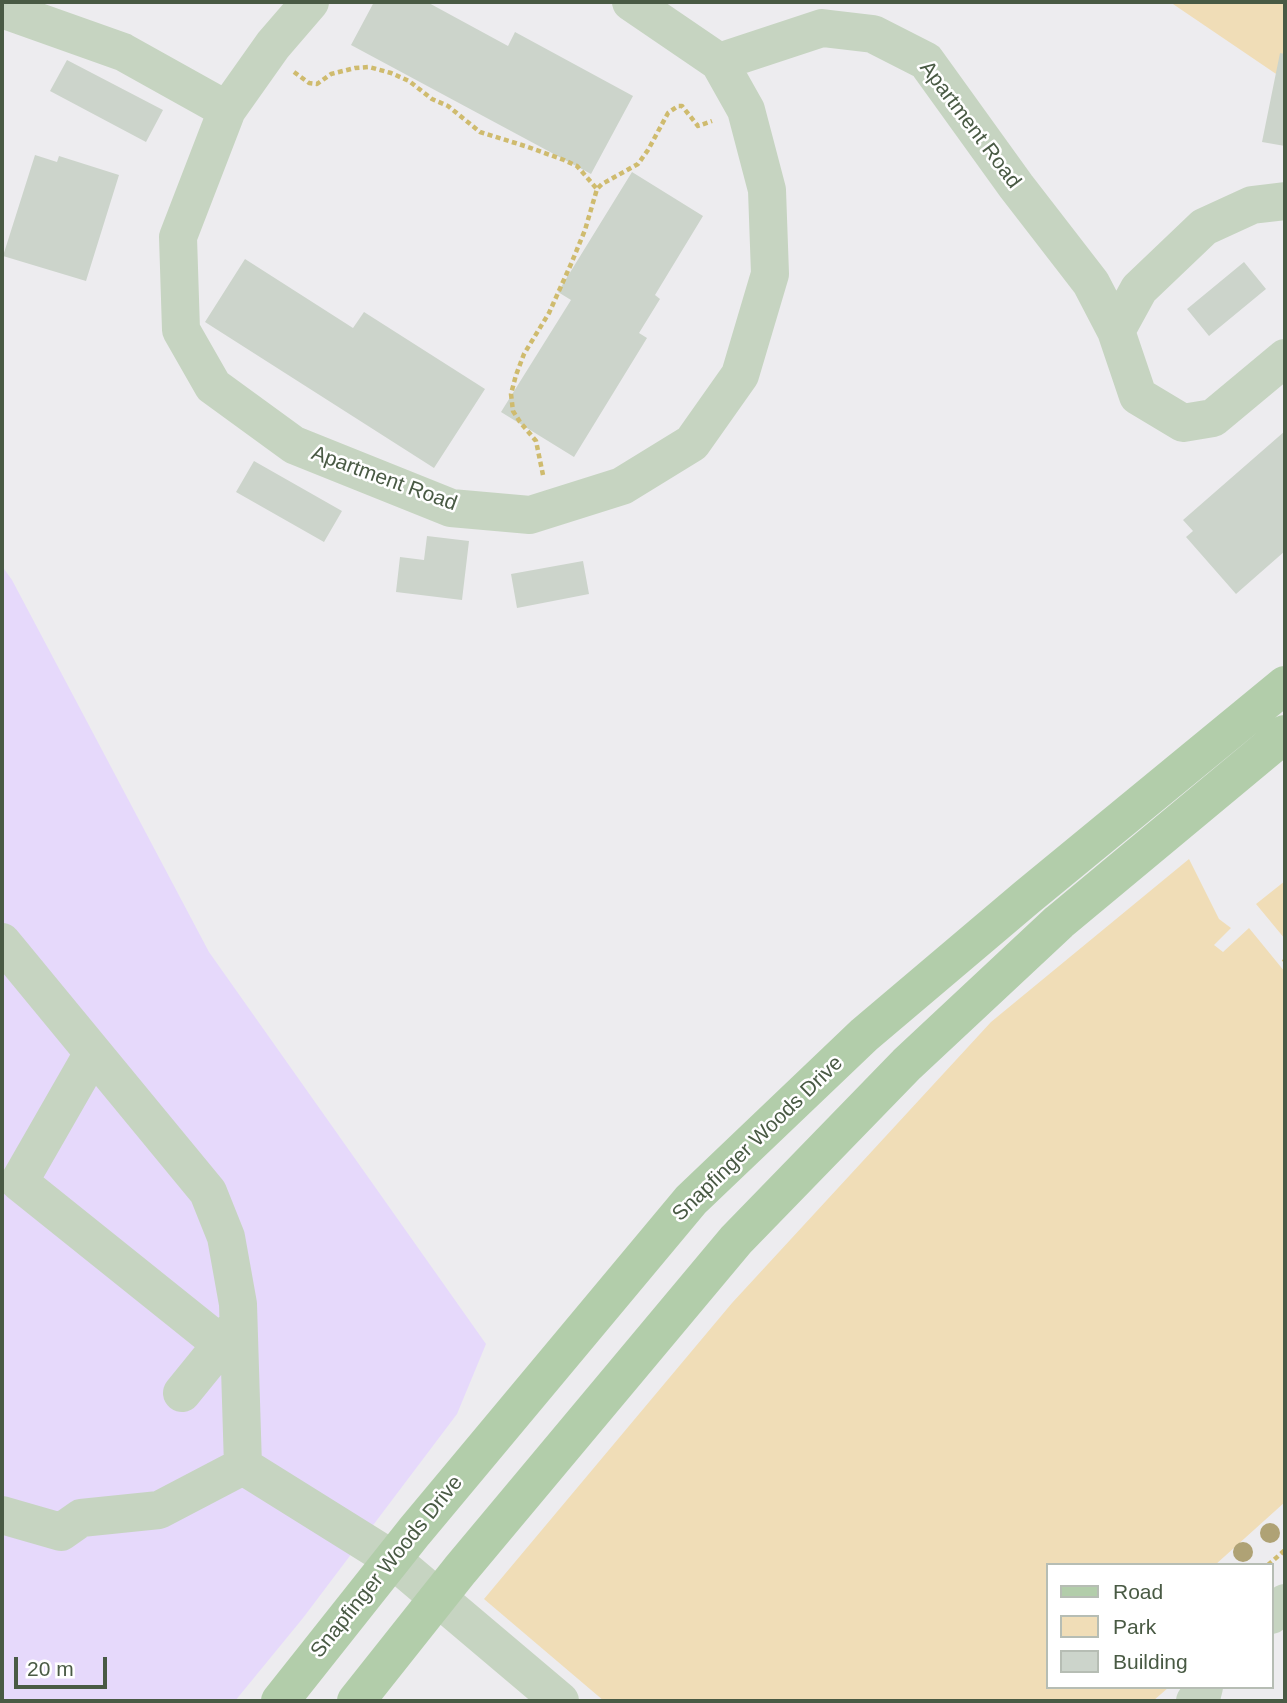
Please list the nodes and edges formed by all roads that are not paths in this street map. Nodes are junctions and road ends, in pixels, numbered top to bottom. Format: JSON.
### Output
{"nodes":[{"id":1,"x":310,"y":2,"type":"edge"},
{"id":2,"x":631,"y":2,"type":"edge"},
{"id":3,"x":2,"y":9,"type":"edge"},
{"id":4,"x":719,"y":62,"type":"junction"},
{"id":5,"x":227,"y":110,"type":"junction"},
{"id":6,"x":1285,"y":201,"type":"edge"},
{"id":7,"x":1116,"y":331,"type":"junction"},
{"id":8,"x":1285,"y":358,"type":"edge"},
{"id":9,"x":1285,"y":685,"type":"edge"},
{"id":10,"x":1285,"y":734,"type":"edge"},
{"id":11,"x":2,"y":943,"type":"edge"},
{"id":12,"x":93,"y":1053,"type":"junction"},
{"id":13,"x":230,"y":1333,"type":"junction"},
{"id":14,"x":182,"y":1393,"type":"dead end"},
{"id":15,"x":243,"y":1466,"type":"junction"},
{"id":16,"x":2,"y":1515,"type":"edge"},
{"id":17,"x":392,"y":1559,"type":"junction"},
{"id":18,"x":439,"y":1597,"type":"junction"},
{"id":19,"x":280,"y":1701,"type":"edge"},
{"id":20,"x":356,"y":1701,"type":"edge"},
{"id":21,"x":560,"y":1701,"type":"edge"}],
"edges":[{"from":1,"to":5,"type":"street","name":"Apartment Road"},
{"from":2,"to":4,"type":"street","name":"Apartment Road"},
{"from":3,"to":5,"type":"street"},
{"from":4,"to":5,"type":"street","name":"Apartment Road"},
{"from":4,"to":7,"type":"street","name":"Apartment Road"},
{"from":6,"to":7,"type":"street"},
{"from":7,"to":8,"type":"street","name":"Apartment Road"},
{"from":9,"to":17,"type":"main road","name":"Snapfinger Woods Drive"},
{"from":10,"to":18,"type":"main road"},
{"from":11,"to":12,"type":"street"},
{"from":12,"to":13,"type":"street"},
{"from":12,"to":13,"type":"street"},
{"from":13,"to":14,"type":"street"},
{"from":13,"to":15,"type":"street"},
{"from":15,"to":16,"type":"street"},
{"from":15,"to":17,"type":"street"},
{"from":17,"to":18,"type":"street"},
{"from":17,"to":19,"type":"main road","name":"Snapfinger Woods Drive"},
{"from":18,"to":20,"type":"main road"},
{"from":18,"to":21,"type":"street"}]}
